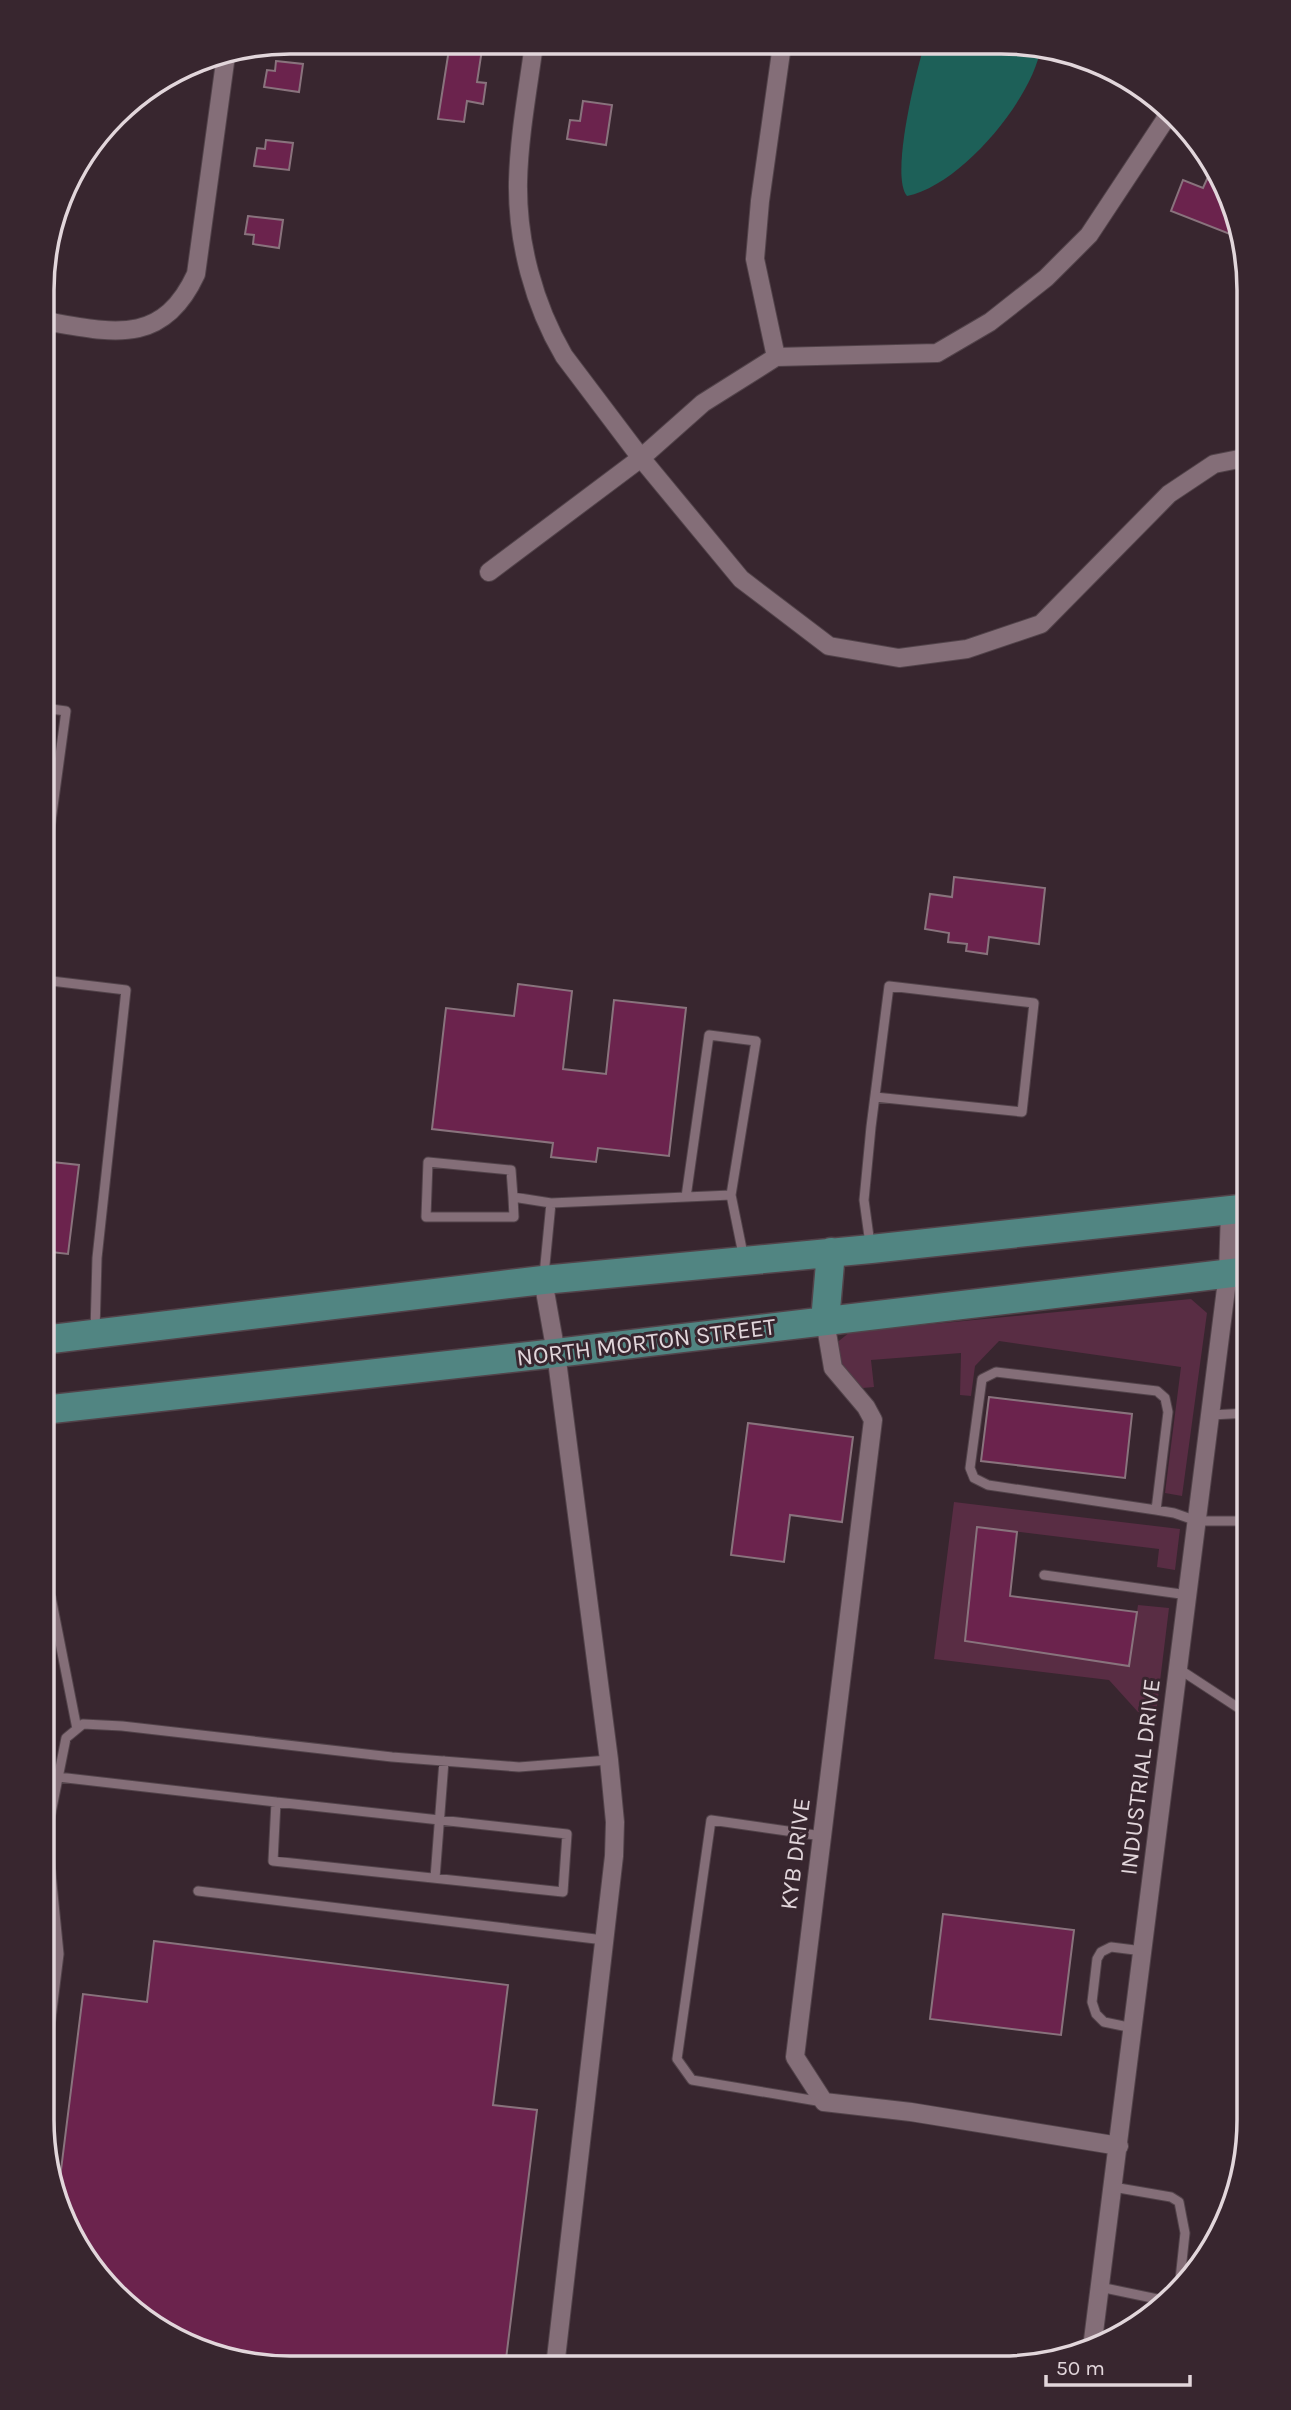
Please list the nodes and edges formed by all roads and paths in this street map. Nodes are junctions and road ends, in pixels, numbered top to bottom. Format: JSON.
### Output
{"nodes":[{"id":1,"x":533,"y":54,"type":"edge"},
{"id":2,"x":781,"y":54,"type":"edge"},
{"id":3,"x":225,"y":64,"type":"edge"},
{"id":4,"x":1166,"y":123,"type":"edge"},
{"id":5,"x":54,"y":323,"type":"edge"},
{"id":6,"x":776,"y":357,"type":"junction"},
{"id":7,"x":641,"y":458,"type":"junction"},
{"id":8,"x":1237,"y":459,"type":"edge"},
{"id":9,"x":489,"y":572,"type":"dead end"},
{"id":10,"x":54,"y":709,"type":"edge"},
{"id":11,"x":54,"y":778,"type":"edge"},
{"id":12,"x":54,"y":981,"type":"edge"},
{"id":13,"x":874,"y":1097,"type":"junction"},
{"id":14,"x":732,"y":1195,"type":"junction"},
{"id":15,"x":513,"y":1197,"type":"junction"},
{"id":16,"x":686,"y":1197,"type":"junction"},
{"id":17,"x":551,"y":1203,"type":"junction"},
{"id":18,"x":1237,"y":1210,"type":"edge"},
{"id":19,"x":871,"y":1249,"type":"junction"},
{"id":20,"x":831,"y":1252,"type":"junction"},
{"id":21,"x":745,"y":1262,"type":"junction"},
{"id":22,"x":1236,"y":1272,"type":"edge"},
{"id":23,"x":543,"y":1280,"type":"junction"},
{"id":24,"x":1236,"y":1280,"type":"edge"},
{"id":25,"x":825,"y":1321,"type":"junction"},
{"id":26,"x":94,"y":1333,"type":"junction"},
{"id":27,"x":54,"y":1338,"type":"edge"},
{"id":28,"x":556,"y":1353,"type":"junction"},
{"id":29,"x":54,"y":1409,"type":"edge"},
{"id":30,"x":1236,"y":1414,"type":"edge"},
{"id":31,"x":1210,"y":1415,"type":"junction"},
{"id":32,"x":1156,"y":1510,"type":"junction"},
{"id":33,"x":1197,"y":1521,"type":"junction"},
{"id":34,"x":1236,"y":1521,"type":"edge"},
{"id":35,"x":1044,"y":1575,"type":"dead end"},
{"id":36,"x":1188,"y":1595,"type":"junction"},
{"id":37,"x":54,"y":1612,"type":"edge"},
{"id":38,"x":1179,"y":1669,"type":"junction"},
{"id":39,"x":1236,"y":1706,"type":"edge"},
{"id":40,"x":77,"y":1729,"type":"junction"},
{"id":41,"x":609,"y":1760,"type":"junction"},
{"id":42,"x":444,"y":1761,"type":"junction"},
{"id":43,"x":58,"y":1777,"type":"junction"},
{"id":44,"x":54,"y":1797,"type":"edge"},
{"id":45,"x":276,"y":1802,"type":"junction"},
{"id":46,"x":438,"y":1820,"type":"junction"},
{"id":47,"x":822,"y":1836,"type":"junction"},
{"id":48,"x":435,"y":1878,"type":"junction"},
{"id":49,"x":198,"y":1891,"type":"dead end"},
{"id":50,"x":54,"y":1904,"type":"edge"},
{"id":51,"x":604,"y":1940,"type":"junction"},
{"id":52,"x":1143,"y":1951,"type":"junction"},
{"id":53,"x":54,"y":1994,"type":"edge"},
{"id":54,"x":1134,"y":2028,"type":"junction"},
{"id":55,"x":824,"y":2102,"type":"junction"},
{"id":56,"x":1119,"y":2146,"type":"junction"},
{"id":57,"x":1114,"y":2187,"type":"junction"},
{"id":58,"x":1181,"y":2272,"type":"edge"},
{"id":59,"x":1100,"y":2287,"type":"junction"},
{"id":60,"x":1154,"y":2298,"type":"edge"},
{"id":61,"x":1094,"y":2336,"type":"edge"},
{"id":62,"x":556,"y":2356,"type":"edge"}],
"edges":[{"from":1,"to":7,"type":"street"},
{"from":2,"to":6,"type":"street"},
{"from":3,"to":5,"type":"street"},
{"from":4,"to":6,"type":"street"},
{"from":6,"to":7,"type":"street"},
{"from":7,"to":8,"type":"street"},
{"from":7,"to":9,"type":"street"},
{"from":10,"to":11,"type":"lane"},
{"from":12,"to":26,"type":"lane"},
{"from":13,"to":13,"type":"lane"},
{"from":13,"to":19,"type":"lane"},
{"from":14,"to":16,"type":"lane"},
{"from":14,"to":16,"type":"lane"},
{"from":14,"to":21,"type":"lane"},
{"from":15,"to":15,"type":"lane"},
{"from":15,"to":17,"type":"lane"},
{"from":16,"to":17,"type":"lane"},
{"from":17,"to":23,"type":"lane"},
{"from":18,"to":19,"type":"main road"},
{"from":19,"to":20,"type":"main road"},
{"from":20,"to":21,"type":"main road"},
{"from":20,"to":25,"type":"main road"},
{"from":21,"to":23,"type":"main road"},
{"from":22,"to":25,"type":"main road","name":"NORTH MORTON STREET"},
{"from":23,"to":26,"type":"main road"},
{"from":23,"to":28,"type":"street"},
{"from":24,"to":31,"type":"street","name":"INDUSTRIAL DRIVE"},
{"from":25,"to":28,"type":"main road","name":"NORTH MORTON STREET"},
{"from":25,"to":47,"type":"street","name":"KYB DRIVE"},
{"from":26,"to":27,"type":"main road"},
{"from":28,"to":29,"type":"main road","name":"NORTH MORTON STREET"},
{"from":28,"to":41,"type":"street"},
{"from":30,"to":31,"type":"lane"},
{"from":31,"to":33,"type":"street","name":"INDUSTRIAL DRIVE"},
{"from":32,"to":32,"type":"lane"},
{"from":32,"to":33,"type":"lane"},
{"from":33,"to":34,"type":"lane"},
{"from":33,"to":36,"type":"street","name":"INDUSTRIAL DRIVE"},
{"from":35,"to":36,"type":"lane"},
{"from":36,"to":38,"type":"street","name":"INDUSTRIAL DRIVE"},
{"from":37,"to":40,"type":"lane"},
{"from":38,"to":39,"type":"lane"},
{"from":38,"to":52,"type":"street","name":"INDUSTRIAL DRIVE"},
{"from":40,"to":42,"type":"lane"},
{"from":40,"to":43,"type":"lane"},
{"from":41,"to":42,"type":"lane"},
{"from":41,"to":51,"type":"street"},
{"from":42,"to":46,"type":"lane"},
{"from":43,"to":44,"type":"lane"},
{"from":43,"to":45,"type":"lane"},
{"from":45,"to":46,"type":"lane"},
{"from":45,"to":48,"type":"lane"},
{"from":46,"to":48,"type":"lane"},
{"from":46,"to":48,"type":"lane"},
{"from":47,"to":55,"type":"street","name":"KYB DRIVE"},
{"from":47,"to":55,"type":"lane"},
{"from":49,"to":51,"type":"lane"},
{"from":50,"to":53,"type":"lane"},
{"from":51,"to":62,"type":"street"},
{"from":52,"to":54,"type":"street","name":"INDUSTRIAL DRIVE"},
{"from":52,"to":54,"type":"lane"},
{"from":54,"to":56,"type":"street","name":"INDUSTRIAL DRIVE"},
{"from":55,"to":56,"type":"street"},
{"from":56,"to":57,"type":"street","name":"INDUSTRIAL DRIVE"},
{"from":57,"to":58,"type":"lane"},
{"from":57,"to":59,"type":"street","name":"INDUSTRIAL DRIVE"},
{"from":59,"to":60,"type":"lane"},
{"from":59,"to":61,"type":"street","name":"INDUSTRIAL DRIVE"}]}
